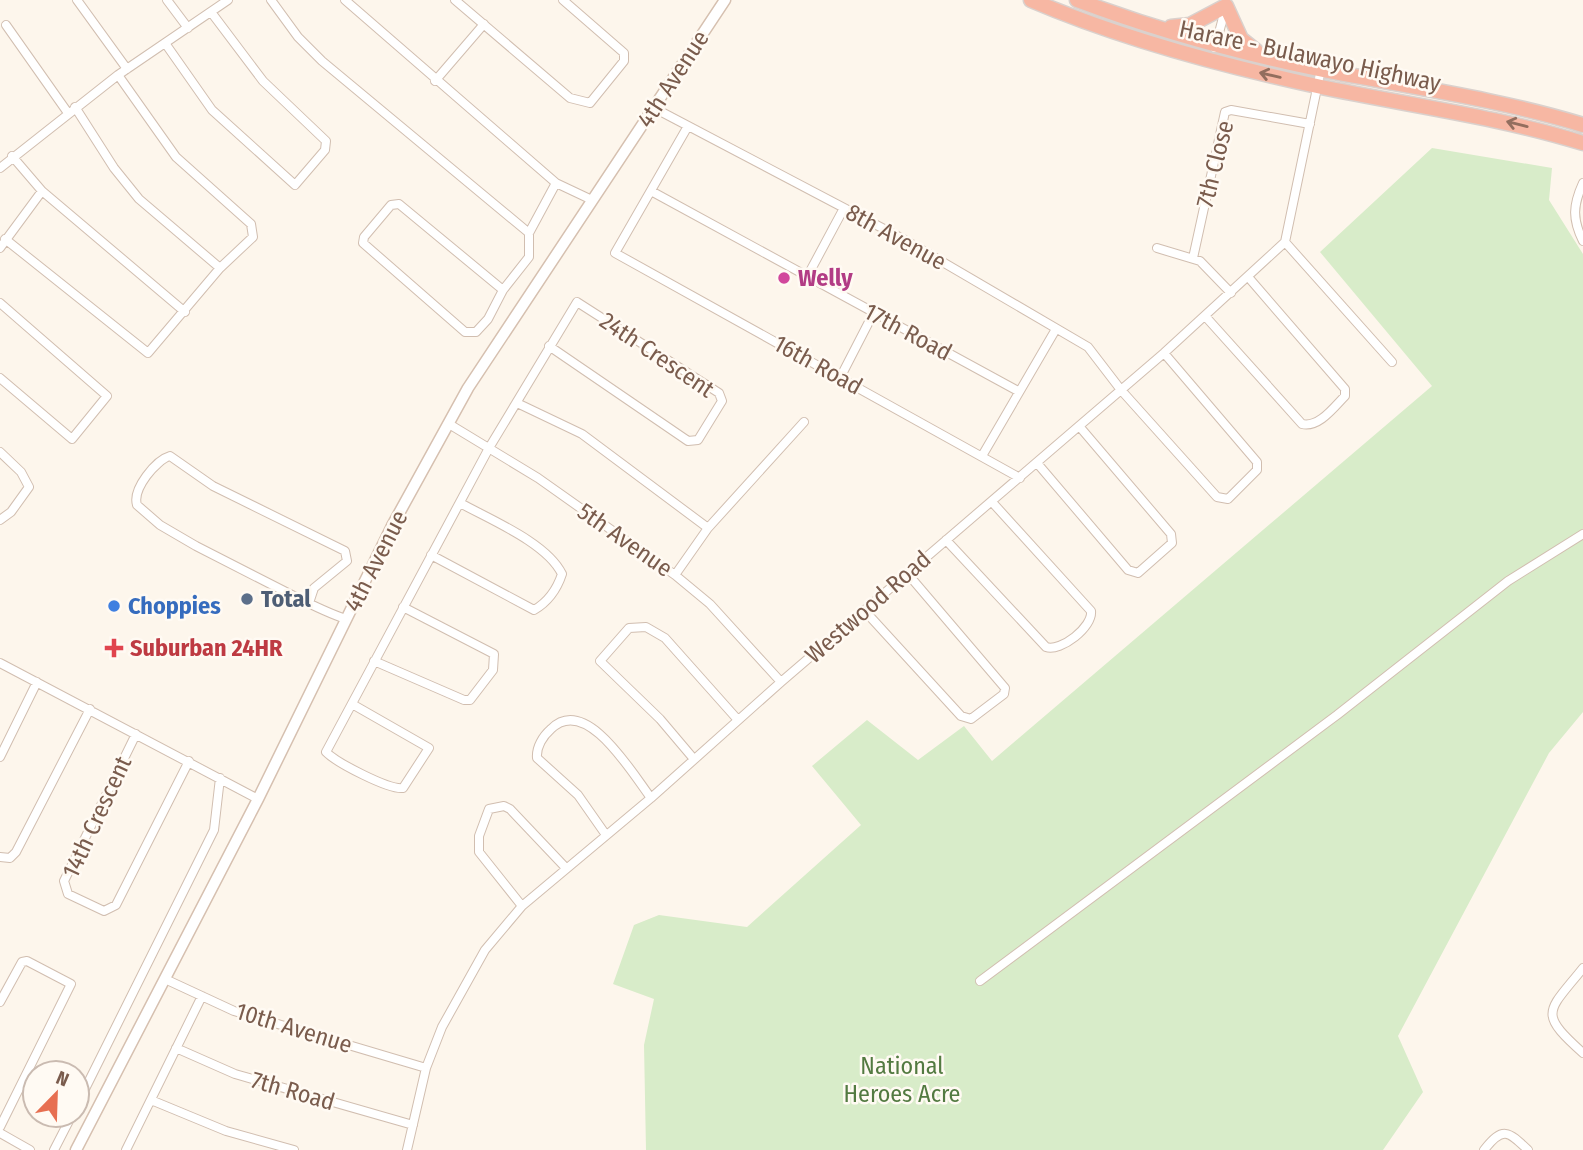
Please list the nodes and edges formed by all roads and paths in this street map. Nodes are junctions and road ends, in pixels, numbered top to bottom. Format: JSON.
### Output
{"nodes":[{"id":1,"x":77,"y":0,"type":"edge"},
{"id":2,"x":167,"y":0,"type":"edge"},
{"id":3,"x":228,"y":0,"type":"edge"},
{"id":4,"x":271,"y":0,"type":"edge"},
{"id":5,"x":345,"y":0,"type":"edge"},
{"id":6,"x":455,"y":0,"type":"edge"},
{"id":7,"x":563,"y":0,"type":"edge"},
{"id":8,"x":725,"y":0,"type":"edge"},
{"id":9,"x":1031,"y":0,"type":"edge"},
{"id":10,"x":1077,"y":0,"type":"edge"},
{"id":11,"x":1226,"y":3,"type":"edge"},
{"id":12,"x":211,"y":12,"type":"junction"},
{"id":13,"x":484,"y":24,"type":"junction"},
{"id":14,"x":6,"y":25,"type":"dead end"},
{"id":15,"x":188,"y":28,"type":"junction"},
{"id":16,"x":1163,"y":28,"type":"junction"},
{"id":17,"x":164,"y":43,"type":"junction"},
{"id":18,"x":1216,"y":43,"type":"junction"},
{"id":19,"x":1264,"y":55,"type":"junction"},
{"id":20,"x":1211,"y":61,"type":"junction"},
{"id":21,"x":127,"y":69,"type":"junction"},
{"id":22,"x":1321,"y":69,"type":"junction"},
{"id":23,"x":118,"y":75,"type":"junction"},
{"id":24,"x":435,"y":81,"type":"junction"},
{"id":25,"x":1318,"y":86,"type":"junction"},
{"id":26,"x":654,"y":108,"type":"junction"},
{"id":27,"x":72,"y":110,"type":"junction"},
{"id":28,"x":1310,"y":124,"type":"junction"},
{"id":29,"x":1583,"y":125,"type":"edge"},
{"id":30,"x":688,"y":126,"type":"junction"},
{"id":31,"x":1583,"y":143,"type":"edge"},
{"id":32,"x":12,"y":156,"type":"junction"},
{"id":33,"x":0,"y":168,"type":"edge"},
{"id":34,"x":556,"y":183,"type":"junction"},
{"id":35,"x":1583,"y":183,"type":"edge"},
{"id":36,"x":42,"y":191,"type":"junction"},
{"id":37,"x":650,"y":191,"type":"junction"},
{"id":38,"x":592,"y":200,"type":"junction"},
{"id":39,"x":844,"y":208,"type":"junction"},
{"id":40,"x":529,"y":233,"type":"junction"},
{"id":41,"x":5,"y":239,"type":"junction"},
{"id":42,"x":1583,"y":241,"type":"edge"},
{"id":43,"x":1285,"y":242,"type":"junction"},
{"id":44,"x":0,"y":248,"type":"edge"},
{"id":45,"x":1157,"y":248,"type":"dead end"},
{"id":46,"x":1193,"y":258,"type":"junction"},
{"id":47,"x":220,"y":268,"type":"junction"},
{"id":48,"x":807,"y":277,"type":"junction"},
{"id":49,"x":1249,"y":278,"type":"junction"},
{"id":50,"x":503,"y":290,"type":"junction"},
{"id":51,"x":1231,"y":293,"type":"junction"},
{"id":52,"x":0,"y":303,"type":"edge"},
{"id":53,"x":184,"y":312,"type":"junction"},
{"id":54,"x":873,"y":314,"type":"junction"},
{"id":55,"x":1205,"y":316,"type":"junction"},
{"id":56,"x":1056,"y":329,"type":"junction"},
{"id":57,"x":550,"y":346,"type":"junction"},
{"id":58,"x":1164,"y":353,"type":"junction"},
{"id":59,"x":1392,"y":362,"type":"dead end"},
{"id":60,"x":0,"y":378,"type":"edge"},
{"id":61,"x":840,"y":378,"type":"junction"},
{"id":62,"x":1121,"y":390,"type":"junction"},
{"id":63,"x":1018,"y":391,"type":"junction"},
{"id":64,"x":517,"y":403,"type":"junction"},
{"id":65,"x":804,"y":422,"type":"dead end"},
{"id":66,"x":449,"y":424,"type":"junction"},
{"id":67,"x":1079,"y":426,"type":"junction"},
{"id":68,"x":489,"y":448,"type":"junction"},
{"id":69,"x":0,"y":452,"type":"edge"},
{"id":70,"x":982,"y":456,"type":"junction"},
{"id":71,"x":1037,"y":463,"type":"junction"},
{"id":72,"x":1020,"y":478,"type":"junction"},
{"id":73,"x":992,"y":502,"type":"junction"},
{"id":74,"x":460,"y":503,"type":"junction"},
{"id":75,"x":0,"y":520,"type":"edge"},
{"id":76,"x":708,"y":528,"type":"junction"},
{"id":77,"x":1583,"y":534,"type":"edge"},
{"id":78,"x":946,"y":540,"type":"junction"},
{"id":79,"x":431,"y":555,"type":"junction"},
{"id":80,"x":907,"y":573,"type":"junction"},
{"id":81,"x":676,"y":575,"type":"junction"},
{"id":82,"x":309,"y":603,"type":"junction"},
{"id":83,"x":403,"y":607,"type":"junction"},
{"id":84,"x":864,"y":610,"type":"junction"},
{"id":85,"x":346,"y":619,"type":"junction"},
{"id":86,"x":374,"y":661,"type":"junction"},
{"id":87,"x":0,"y":663,"type":"edge"},
{"id":88,"x":37,"y":682,"type":"junction"},
{"id":89,"x":781,"y":682,"type":"junction"},
{"id":90,"x":352,"y":704,"type":"junction"},
{"id":91,"x":90,"y":709,"type":"junction"},
{"id":92,"x":738,"y":720,"type":"junction"},
{"id":93,"x":136,"y":734,"type":"junction"},
{"id":94,"x":0,"y":757,"type":"edge"},
{"id":95,"x":693,"y":758,"type":"junction"},
{"id":96,"x":189,"y":761,"type":"junction"},
{"id":97,"x":220,"y":778,"type":"junction"},
{"id":98,"x":651,"y":798,"type":"junction"},
{"id":99,"x":258,"y":799,"type":"junction"},
{"id":100,"x":606,"y":835,"type":"junction"},
{"id":101,"x":0,"y":857,"type":"edge"},
{"id":102,"x":565,"y":867,"type":"junction"},
{"id":103,"x":522,"y":905,"type":"junction"},
{"id":104,"x":1583,"y":968,"type":"edge"},
{"id":105,"x":165,"y":979,"type":"junction"},
{"id":106,"x":980,"y":981,"type":"dead end"},
{"id":107,"x":202,"y":996,"type":"junction"},
{"id":108,"x":0,"y":1002,"type":"edge"},
{"id":109,"x":176,"y":1048,"type":"junction"},
{"id":110,"x":1583,"y":1053,"type":"edge"},
{"id":111,"x":426,"y":1068,"type":"junction"},
{"id":112,"x":91,"y":1077,"type":"edge"},
{"id":113,"x":151,"y":1100,"type":"junction"},
{"id":114,"x":413,"y":1125,"type":"junction"},
{"id":115,"x":0,"y":1128,"type":"edge"},
{"id":116,"x":65,"y":1129,"type":"edge"},
{"id":117,"x":0,"y":1133,"type":"edge"},
{"id":118,"x":30,"y":1150,"type":"edge"},
{"id":119,"x":54,"y":1150,"type":"edge"},
{"id":120,"x":76,"y":1150,"type":"edge"},
{"id":121,"x":126,"y":1150,"type":"edge"},
{"id":122,"x":294,"y":1150,"type":"edge"},
{"id":123,"x":407,"y":1150,"type":"edge"},
{"id":124,"x":1484,"y":1150,"type":"edge"},
{"id":125,"x":1528,"y":1150,"type":"edge"}],
"edges":[{"from":1,"to":21,"type":"street"},
{"from":2,"to":15,"type":"street"},
{"from":3,"to":12,"type":"street"},
{"from":4,"to":40,"type":"street"},
{"from":5,"to":24,"type":"street"},
{"from":6,"to":13,"type":"street"},
{"from":7,"to":13,"type":"street"},
{"from":8,"to":26,"type":"street","name":"4th Avenue"},
{"from":9,"to":20,"type":"highway","name":"Harare - Bulawayo Highway"},
{"from":10,"to":16,"type":"highway","name":"Harare - Bulawayo Highway"},
{"from":11,"to":16,"type":"highway"},
{"from":11,"to":18,"type":"street"},
{"from":11,"to":19,"type":"highway"},
{"from":12,"to":15,"type":"street"},
{"from":12,"to":17,"type":"street"},
{"from":13,"to":24,"type":"street"},
{"from":14,"to":27,"type":"street"},
{"from":15,"to":17,"type":"street"},
{"from":16,"to":18,"type":"highway","name":"Harare - Bulawayo Highway"},
{"from":17,"to":21,"type":"street"},
{"from":18,"to":19,"type":"highway","name":"Harare - Bulawayo Highway"},
{"from":18,"to":20,"type":"street"},
{"from":19,"to":22,"type":"highway","name":"Harare - Bulawayo Highway"},
{"from":25,"to":20,"type":"highway","name":"Harare - Bulawayo Highway","one_way":true},
{"from":21,"to":23,"type":"street"},
{"from":22,"to":25,"type":"street"},
{"from":22,"to":29,"type":"highway","name":"Harare - Bulawayo Highway"},
{"from":23,"to":27,"type":"street"},
{"from":23,"to":47,"type":"street"},
{"from":24,"to":34,"type":"street"},
{"from":25,"to":28,"type":"street"},
{"from":31,"to":25,"type":"highway","name":"Harare - Bulawayo Highway","one_way":true},
{"from":26,"to":30,"type":"street","name":"8th Avenue"},
{"from":26,"to":38,"type":"street","name":"4th Avenue"},
{"from":27,"to":32,"type":"street"},
{"from":27,"to":47,"type":"street"},
{"from":28,"to":43,"type":"street"},
{"from":28,"to":46,"type":"street","name":"7th Close"},
{"from":30,"to":37,"type":"street"},
{"from":30,"to":39,"type":"street","name":"8th Avenue"},
{"from":32,"to":33,"type":"street"},
{"from":32,"to":36,"type":"street"},
{"from":34,"to":38,"type":"street"},
{"from":34,"to":40,"type":"street"},
{"from":35,"to":42,"type":"street"},
{"from":36,"to":41,"type":"street"},
{"from":36,"to":53,"type":"street"},
{"from":37,"to":48,"type":"street","name":"17th Road"},
{"from":37,"to":61,"type":"street","name":"16th Road"},
{"from":38,"to":66,"type":"street","name":"4th Avenue"},
{"from":39,"to":48,"type":"street"},
{"from":39,"to":56,"type":"street","name":"8th Avenue"},
{"from":40,"to":50,"type":"street"},
{"from":41,"to":44,"type":"street"},
{"from":41,"to":53,"type":"street"},
{"from":43,"to":49,"type":"street","name":"Westwood Road"},
{"from":43,"to":59,"type":"street"},
{"from":45,"to":46,"type":"street"},
{"from":46,"to":51,"type":"street"},
{"from":47,"to":53,"type":"street"},
{"from":48,"to":54,"type":"street","name":"17th Road"},
{"from":49,"to":51,"type":"street","name":"Westwood Road"},
{"from":49,"to":55,"type":"street"},
{"from":50,"to":50,"type":"street"},
{"from":51,"to":55,"type":"street","name":"Westwood Road"},
{"from":52,"to":60,"type":"street"},
{"from":54,"to":61,"type":"street"},
{"from":54,"to":63,"type":"street","name":"17th Road"},
{"from":55,"to":58,"type":"street","name":"Westwood Road"},
{"from":56,"to":62,"type":"street","name":"8th Avenue"},
{"from":56,"to":63,"type":"street"},
{"from":57,"to":57,"type":"street","name":"24th Crescent"},
{"from":57,"to":64,"type":"street"},
{"from":58,"to":62,"type":"street","name":"Westwood Road"},
{"from":58,"to":62,"type":"street","name":"8th Avenue"},
{"from":61,"to":70,"type":"street","name":"16th Road"},
{"from":62,"to":67,"type":"street","name":"Westwood Road"},
{"from":63,"to":70,"type":"street"},
{"from":64,"to":68,"type":"street"},
{"from":64,"to":76,"type":"street"},
{"from":65,"to":76,"type":"street"},
{"from":66,"to":68,"type":"street","name":"5th Avenue"},
{"from":66,"to":85,"type":"street","name":"4th Avenue"},
{"from":67,"to":71,"type":"street","name":"Westwood Road"},
{"from":67,"to":71,"type":"street"},
{"from":68,"to":74,"type":"street"},
{"from":68,"to":81,"type":"street","name":"5th Avenue"},
{"from":69,"to":75,"type":"street"},
{"from":70,"to":72,"type":"street","name":"16th Road"},
{"from":71,"to":72,"type":"street","name":"Westwood Road"},
{"from":72,"to":73,"type":"street","name":"Westwood Road"},
{"from":73,"to":78,"type":"street","name":"Westwood Road"},
{"from":73,"to":78,"type":"street"},
{"from":74,"to":79,"type":"street"},
{"from":74,"to":79,"type":"street"},
{"from":76,"to":81,"type":"street"},
{"from":77,"to":106,"type":"street"},
{"from":78,"to":80,"type":"street","name":"Westwood Road"},
{"from":79,"to":83,"type":"street"},
{"from":80,"to":84,"type":"street","name":"Westwood Road"},
{"from":80,"to":84,"type":"street"},
{"from":81,"to":89,"type":"street","name":"5th Avenue"},
{"from":82,"to":82,"type":"street"},
{"from":82,"to":85,"type":"street"},
{"from":83,"to":86,"type":"street"},
{"from":83,"to":86,"type":"street"},
{"from":84,"to":89,"type":"street","name":"Westwood Road"},
{"from":85,"to":99,"type":"street","name":"4th Avenue"},
{"from":86,"to":90,"type":"street"},
{"from":87,"to":88,"type":"street"},
{"from":88,"to":91,"type":"street"},
{"from":88,"to":94,"type":"street"},
{"from":89,"to":92,"type":"street","name":"Westwood Road"},
{"from":90,"to":90,"type":"street"},
{"from":91,"to":93,"type":"street"},
{"from":91,"to":101,"type":"street"},
{"from":92,"to":95,"type":"street","name":"Westwood Road"},
{"from":92,"to":95,"type":"street"},
{"from":93,"to":96,"type":"street"},
{"from":93,"to":96,"type":"street","name":"14th Crescent"},
{"from":95,"to":98,"type":"street","name":"Westwood Road"},
{"from":96,"to":97,"type":"street"},
{"from":97,"to":99,"type":"street"},
{"from":97,"to":112,"type":"street"},
{"from":98,"to":100,"type":"street","name":"Westwood Road"},
{"from":98,"to":100,"type":"street"},
{"from":99,"to":105,"type":"street","name":"4th Avenue"},
{"from":100,"to":102,"type":"street","name":"Westwood Road"},
{"from":102,"to":103,"type":"street","name":"Westwood Road"},
{"from":102,"to":103,"type":"street"},
{"from":103,"to":111,"type":"street","name":"Westwood Road"},
{"from":104,"to":110,"type":"street"},
{"from":105,"to":107,"type":"street","name":"10th Avenue"},
{"from":105,"to":120,"type":"street","name":"4th Avenue"},
{"from":107,"to":109,"type":"street"},
{"from":107,"to":111,"type":"street","name":"10th Avenue"},
{"from":108,"to":115,"type":"street"},
{"from":109,"to":113,"type":"street"},
{"from":109,"to":114,"type":"street","name":"7th Road"},
{"from":111,"to":114,"type":"street","name":"Westwood Road"},
{"from":113,"to":121,"type":"street"},
{"from":113,"to":122,"type":"street"},
{"from":114,"to":123,"type":"street","name":"Westwood Road"},
{"from":116,"to":119,"type":"street"},
{"from":117,"to":118,"type":"street"},
{"from":124,"to":125,"type":"street"}]}
